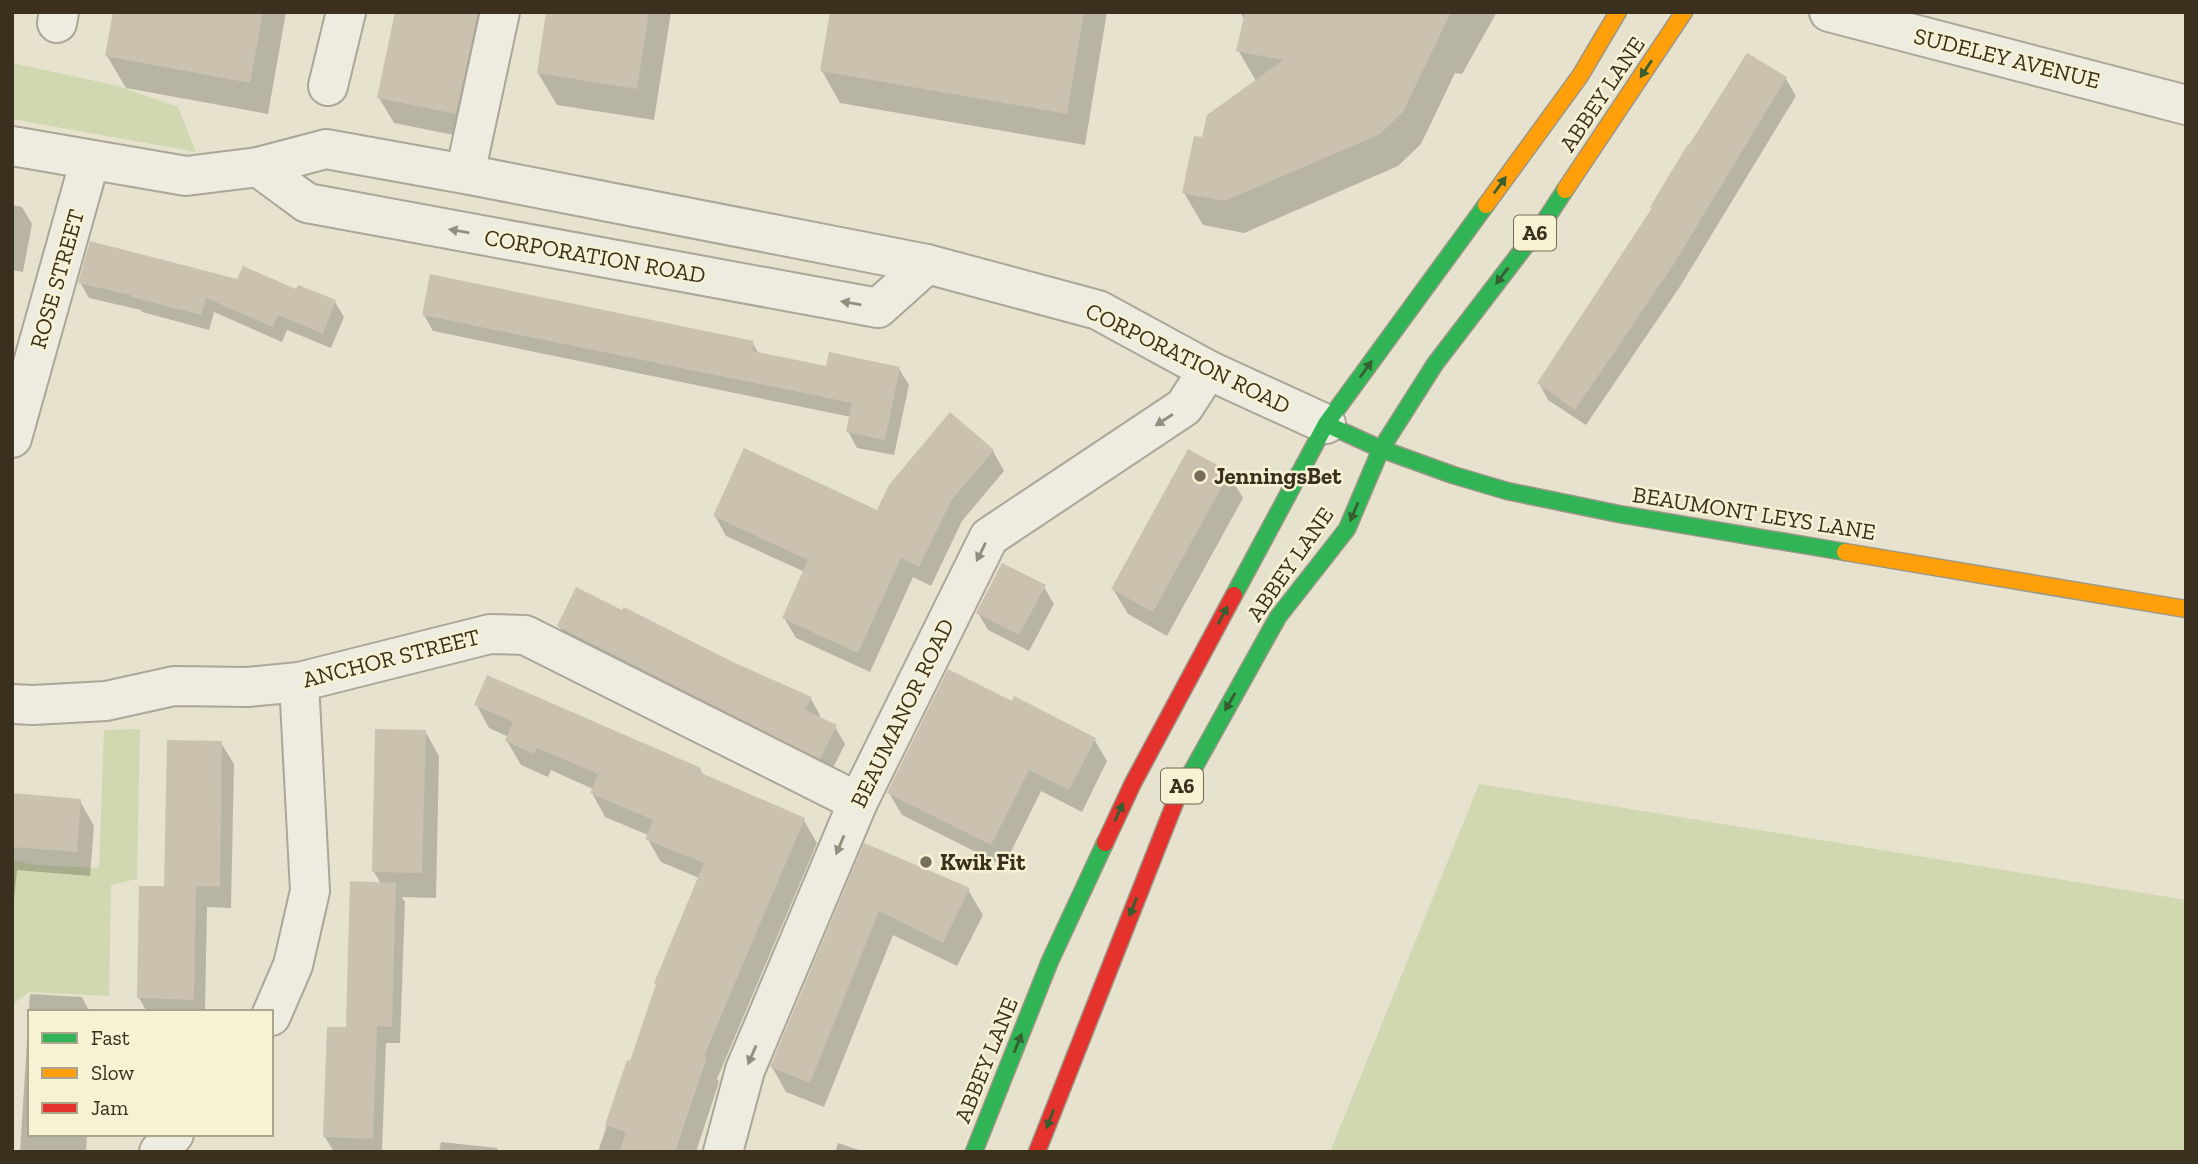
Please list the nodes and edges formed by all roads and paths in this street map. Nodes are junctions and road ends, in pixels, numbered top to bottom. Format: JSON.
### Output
{"nodes":[{"id":1,"x":346,"y":12,"type":"edge"},
{"id":2,"x":500,"y":12,"type":"edge"},
{"id":3,"x":1618,"y":12,"type":"edge"},
{"id":4,"x":1684,"y":12,"type":"edge"},
{"id":5,"x":1829,"y":12,"type":"edge"},
{"id":6,"x":328,"y":86,"type":"dead end"},
{"id":7,"x":2186,"y":104,"type":"edge"},
{"id":8,"x":12,"y":146,"type":"edge"},
{"id":9,"x":90,"y":160,"type":"junction"},
{"id":10,"x":258,"y":167,"type":"junction"},
{"id":11,"x":465,"y":174,"type":"junction"},
{"id":12,"x":927,"y":264,"type":"junction"},
{"id":13,"x":1208,"y":370,"type":"junction"},
{"id":14,"x":1326,"y":424,"type":"junction"},
{"id":15,"x":12,"y":438,"type":"edge"},
{"id":16,"x":1381,"y":449,"type":"junction"},
{"id":17,"x":2186,"y":609,"type":"edge"},
{"id":18,"x":299,"y":682,"type":"junction"},
{"id":19,"x":12,"y":704,"type":"edge"},
{"id":20,"x":858,"y":802,"type":"junction"},
{"id":21,"x":273,"y":1011,"type":"edge"},
{"id":22,"x":171,"y":1136,"type":"edge"},
{"id":23,"x":159,"y":1152,"type":"edge"},
{"id":24,"x":723,"y":1152,"type":"edge"},
{"id":25,"x":974,"y":1152,"type":"edge"},
{"id":26,"x":1037,"y":1152,"type":"edge"}],
"edges":[{"from":1,"to":6,"type":"street"},
{"from":2,"to":11,"type":"street"},
{"from":14,"to":3,"type":"main road","name":"ABBEY LANE","number":"A6","one_way":true},
{"from":4,"to":16,"type":"main road","name":"ABBEY LANE","number":"A6","one_way":true},
{"from":5,"to":7,"type":"street","name":"SUDELEY AVENUE"},
{"from":8,"to":9,"type":"street","name":"CORPORATION ROAD"},
{"from":9,"to":10,"type":"street","name":"CORPORATION ROAD"},
{"from":9,"to":15,"type":"street","name":"ROSE STREET"},
{"from":10,"to":11,"type":"street","name":"CORPORATION ROAD"},
{"from":12,"to":10,"type":"street","name":"CORPORATION ROAD","one_way":true},
{"from":11,"to":12,"type":"street","name":"CORPORATION ROAD"},
{"from":12,"to":13,"type":"street","name":"CORPORATION ROAD"},
{"from":13,"to":14,"type":"street","name":"CORPORATION ROAD"},
{"from":13,"to":20,"type":"street","name":"BEAUMANOR ROAD","one_way":true},
{"from":14,"to":16,"type":"main road","name":"BEAUMONT LEYS LANE"},
{"from":25,"to":14,"type":"main road","name":"ABBEY LANE","number":"A6","one_way":true},
{"from":16,"to":17,"type":"main road","name":"BEAUMONT LEYS LANE"},
{"from":16,"to":26,"type":"main road","name":"ABBEY LANE","number":"A6","one_way":true},
{"from":18,"to":19,"type":"street","name":"ANCHOR STREET"},
{"from":18,"to":20,"type":"street","name":"ANCHOR STREET"},
{"from":18,"to":21,"type":"street"},
{"from":20,"to":24,"type":"street","name":"BEAUMANOR ROAD","one_way":true},
{"from":22,"to":23,"type":"street"}]}
